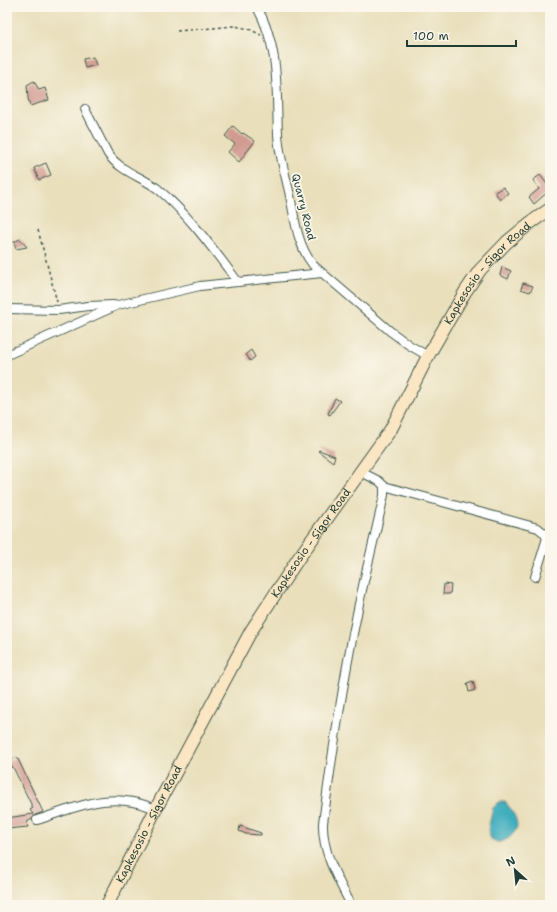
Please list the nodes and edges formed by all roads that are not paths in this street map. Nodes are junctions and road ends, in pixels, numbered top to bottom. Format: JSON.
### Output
{"nodes":[{"id":1,"x":257,"y":7,"type":"edge"},
{"id":2,"x":85,"y":109,"type":"dead end"},
{"id":3,"x":550,"y":209,"type":"edge"},
{"id":4,"x":322,"y":273,"type":"junction"},
{"id":5,"x":238,"y":282,"type":"junction"},
{"id":6,"x":118,"y":304,"type":"junction"},
{"id":7,"x":7,"y":309,"type":"edge"},
{"id":8,"x":7,"y":355,"type":"edge"},
{"id":9,"x":428,"y":356,"type":"junction"},
{"id":10,"x":361,"y":472,"type":"junction"},
{"id":11,"x":384,"y":486,"type":"junction"},
{"id":12,"x":535,"y":577,"type":"dead end"},
{"id":13,"x":156,"y":809,"type":"junction"},
{"id":14,"x":37,"y":820,"type":"dead end"},
{"id":15,"x":107,"y":905,"type":"edge"},
{"id":16,"x":351,"y":905,"type":"edge"}],
"edges":[{"from":1,"to":4,"type":"street","name":"Quarry Road"},
{"from":2,"to":5,"type":"street"},
{"from":3,"to":9,"type":"main road","name":"Kapkesosio - Sigor Road"},
{"from":4,"to":5,"type":"street"},
{"from":4,"to":9,"type":"street","name":"Quarry Road"},
{"from":5,"to":6,"type":"street"},
{"from":6,"to":7,"type":"street"},
{"from":6,"to":8,"type":"street"},
{"from":9,"to":10,"type":"main road","name":"Kapkesosio - Sigor Road"},
{"from":10,"to":11,"type":"street"},
{"from":10,"to":13,"type":"main road","name":"Kapkesosio - Sigor Road"},
{"from":11,"to":12,"type":"street"},
{"from":11,"to":16,"type":"street"},
{"from":13,"to":14,"type":"street"},
{"from":13,"to":15,"type":"main road","name":"Kapkesosio - Sigor Road"}]}
